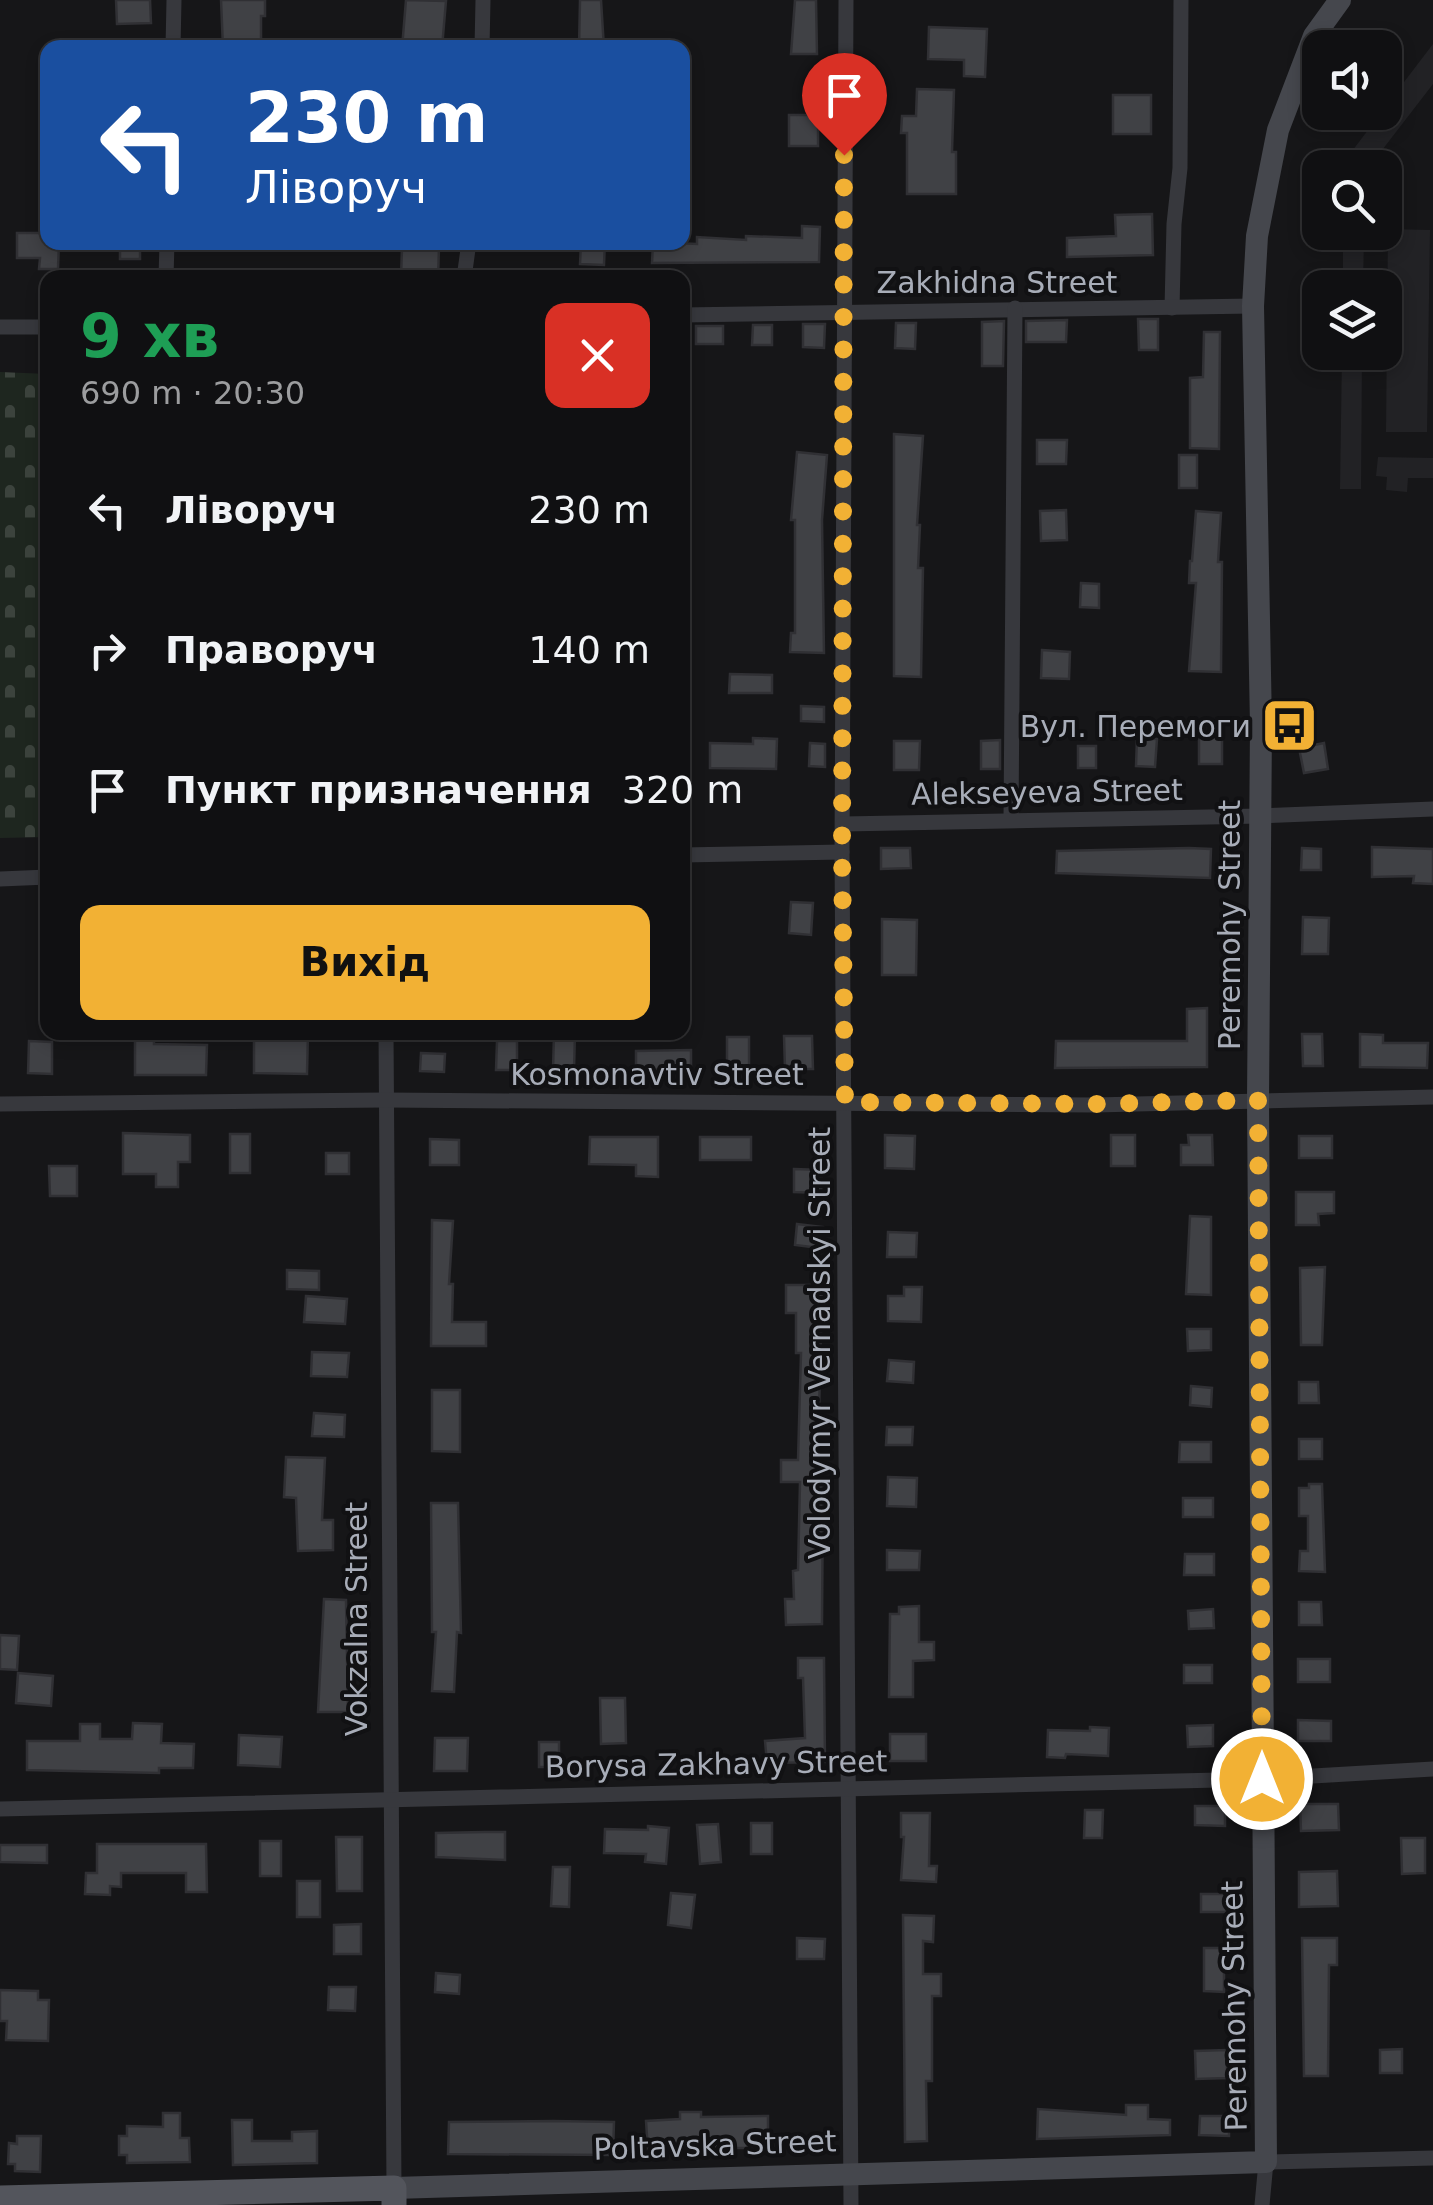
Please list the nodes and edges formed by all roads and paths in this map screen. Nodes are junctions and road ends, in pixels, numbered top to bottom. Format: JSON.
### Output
{"nodes":[{"id":1,"x":174,"y":0,"type":"edge"},
{"id":2,"x":484,"y":0,"type":"edge"},
{"id":3,"x":846,"y":0,"type":"edge"},
{"id":4,"x":1181,"y":0,"type":"edge"},
{"id":5,"x":1340,"y":0,"type":"edge"},
{"id":6,"x":172,"y":40,"type":"edge"},
{"id":7,"x":482,"y":40,"type":"edge"},
{"id":8,"x":1253,"y":306,"type":"junction"},
{"id":9,"x":1015,"y":308,"type":"junction"},
{"id":10,"x":1172,"y":308,"type":"junction"},
{"id":11,"x":843,"y":310,"type":"junction"},
{"id":12,"x":690,"y":316,"type":"edge"},
{"id":13,"x":40,"y":327,"type":"edge"},
{"id":14,"x":0,"y":328,"type":"edge"},
{"id":15,"x":1433,"y":809,"type":"edge"},
{"id":16,"x":1260,"y":816,"type":"junction"},
{"id":17,"x":1010,"y":819,"type":"junction"},
{"id":18,"x":843,"y":824,"type":"junction"},
{"id":19,"x":842,"y":852,"type":"junction"},
{"id":20,"x":690,"y":855,"type":"edge"},
{"id":21,"x":40,"y":876,"type":"edge"},
{"id":22,"x":0,"y":879,"type":"edge"},
{"id":23,"x":386,"y":1040,"type":"edge"},
{"id":24,"x":1433,"y":1097,"type":"edge"},
{"id":25,"x":385,"y":1100,"type":"junction"},
{"id":26,"x":1258,"y":1100,"type":"junction"},
{"id":27,"x":845,"y":1102,"type":"junction"},
{"id":28,"x":0,"y":1104,"type":"edge"},
{"id":29,"x":1433,"y":1769,"type":"edge"},
{"id":30,"x":1262,"y":1779,"type":"junction"},
{"id":31,"x":849,"y":1788,"type":"junction"},
{"id":32,"x":390,"y":1800,"type":"junction"},
{"id":33,"x":0,"y":1809,"type":"edge"},
{"id":34,"x":1433,"y":2158,"type":"edge"},
{"id":35,"x":1266,"y":2162,"type":"junction"},
{"id":36,"x":850,"y":2172,"type":"junction"},
{"id":37,"x":394,"y":2196,"type":"edge"},
{"id":38,"x":0,"y":2198,"type":"edge"},
{"id":39,"x":851,"y":2205,"type":"edge"},
{"id":40,"x":1262,"y":2205,"type":"edge"}],
"edges":[{"from":1,"to":6,"type":"street"},
{"from":2,"to":7,"type":"street"},
{"from":3,"to":11,"type":"street","name":"Volodymyr Vernadskyi Street"},
{"from":4,"to":10,"type":"street"},
{"from":5,"to":8,"type":"main road","name":"Peremohy Street"},
{"from":8,"to":10,"type":"street","name":"Zakhidna Street"},
{"from":8,"to":16,"type":"main road","name":"Peremohy Street"},
{"from":9,"to":10,"type":"street","name":"Zakhidna Street"},
{"from":9,"to":11,"type":"street","name":"Zakhidna Street"},
{"from":9,"to":17,"type":"street"},
{"from":11,"to":12,"type":"street","name":"Zakhidna Street"},
{"from":11,"to":18,"type":"street","name":"Volodymyr Vernadskyi Street"},
{"from":13,"to":14,"type":"street"},
{"from":15,"to":16,"type":"street","name":"Alekseyeva Street"},
{"from":16,"to":17,"type":"street","name":"Alekseyeva Street"},
{"from":16,"to":26,"type":"main road","name":"Peremohy Street"},
{"from":17,"to":18,"type":"street","name":"Alekseyeva Street"},
{"from":18,"to":19,"type":"street","name":"Volodymyr Vernadskyi Street"},
{"from":19,"to":20,"type":"street"},
{"from":19,"to":27,"type":"street","name":"Volodymyr Vernadskyi Street"},
{"from":21,"to":22,"type":"street"},
{"from":23,"to":25,"type":"street","name":"Vokzalna Street"},
{"from":24,"to":26,"type":"street","name":"Kosmonavtiv Street"},
{"from":25,"to":27,"type":"street","name":"Kosmonavtiv Street"},
{"from":25,"to":28,"type":"street","name":"Kosmonavtiv Street"},
{"from":25,"to":32,"type":"street","name":"Vokzalna Street"},
{"from":26,"to":27,"type":"street","name":"Kosmonavtiv Street"},
{"from":26,"to":30,"type":"main road","name":"Peremohy Street"},
{"from":27,"to":31,"type":"street","name":"Volodymyr Vernadskyi Street"},
{"from":29,"to":30,"type":"street","name":"Borysa Zakhavy Street"},
{"from":30,"to":31,"type":"street","name":"Borysa Zakhavy Street"},
{"from":30,"to":35,"type":"main road","name":"Peremohy Street"},
{"from":31,"to":32,"type":"street","name":"Borysa Zakhavy Street"},
{"from":31,"to":36,"type":"street","name":"Volodymyr Vernadskyi Street"},
{"from":32,"to":33,"type":"street","name":"Borysa Zakhavy Street"},
{"from":32,"to":37,"type":"street","name":"Vokzalna Street"},
{"from":34,"to":35,"type":"street","name":"Poltavska Street"},
{"from":35,"to":36,"type":"main road","name":"Poltavska Street"},
{"from":35,"to":40,"type":"street","name":"Peremohy Street"},
{"from":36,"to":37,"type":"main road","name":"Poltavska Street"},
{"from":36,"to":39,"type":"street","name":"Volodymyr Vernadskyi Street"},
{"from":37,"to":38,"type":"main road","name":"Poltavska Street"}]}
